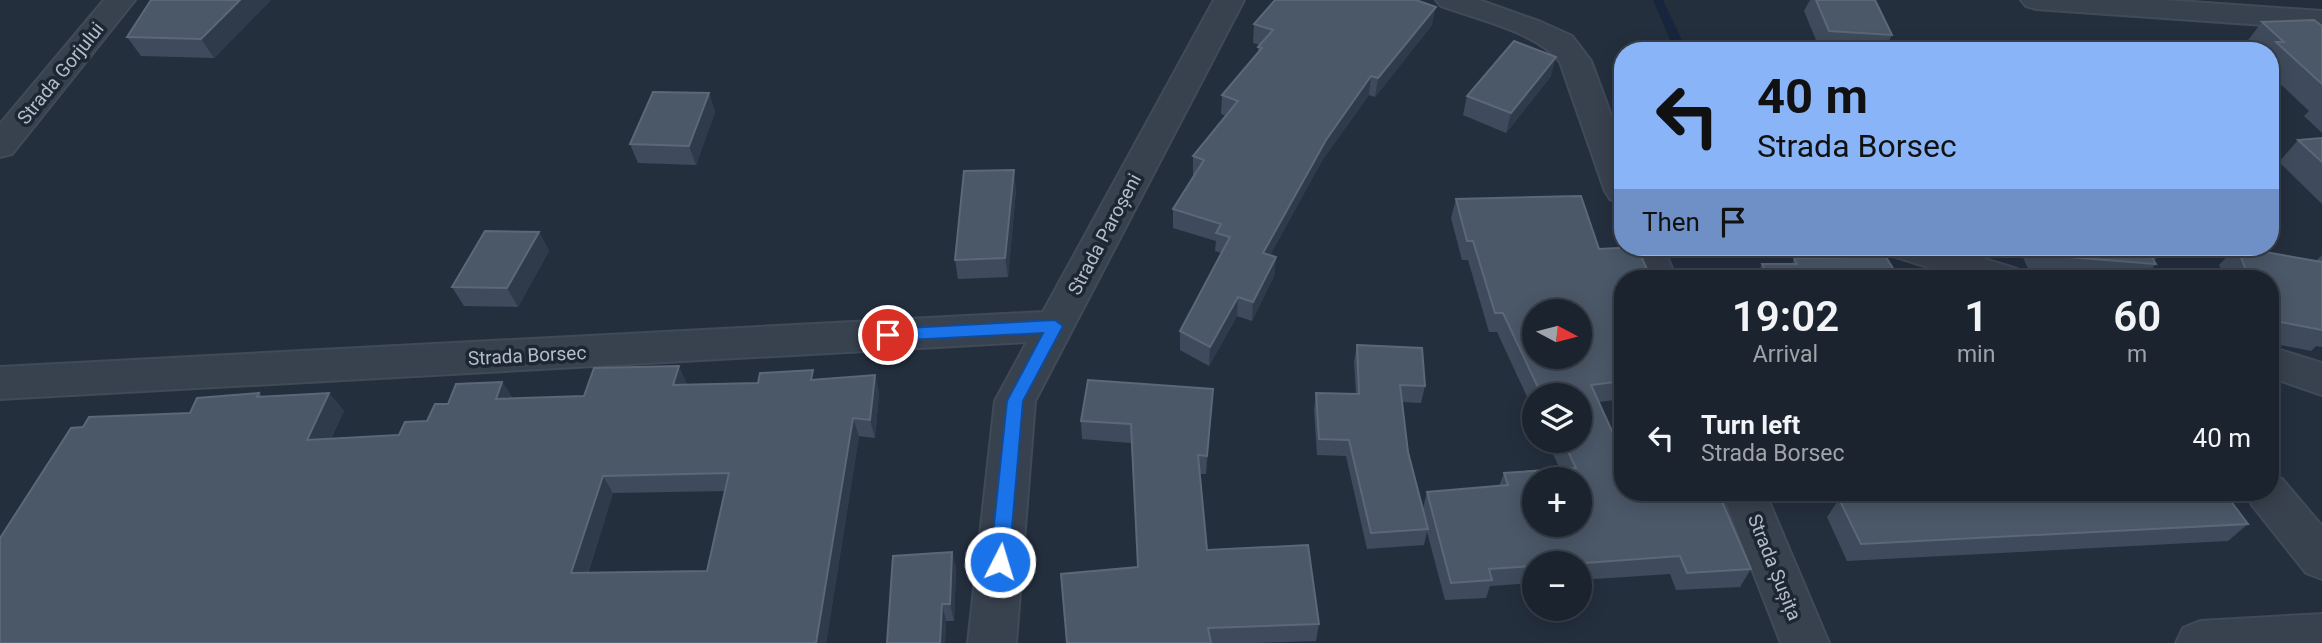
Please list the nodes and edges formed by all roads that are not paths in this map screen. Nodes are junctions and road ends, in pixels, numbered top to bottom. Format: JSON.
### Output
{"nodes":[{"id":1,"x":120,"y":0,"type":"edge"},
{"id":2,"x":1229,"y":0,"type":"edge"},
{"id":3,"x":1451,"y":0,"type":"edge"},
{"id":4,"x":2036,"y":0,"type":"edge"},
{"id":5,"x":2322,"y":20,"type":"edge"},
{"id":6,"x":14,"y":113,"type":"edge"},
{"id":7,"x":0,"y":146,"type":"edge"},
{"id":8,"x":1614,"y":153,"type":"edge"},
{"id":9,"x":1934,"y":256,"type":"edge"},
{"id":10,"x":1979,"y":270,"type":"edge"},
{"id":11,"x":1055,"y":326,"type":"junction"},
{"id":12,"x":2279,"y":365,"type":"edge"},
{"id":13,"x":2322,"y":379,"type":"edge"},
{"id":14,"x":0,"y":383,"type":"edge"},
{"id":15,"x":1748,"y":501,"type":"edge"},
{"id":16,"x":2274,"y":501,"type":"edge"},
{"id":17,"x":2322,"y":559,"type":"edge"},
{"id":18,"x":2322,"y":635,"type":"edge"},
{"id":19,"x":992,"y":643,"type":"edge"},
{"id":20,"x":1805,"y":643,"type":"edge"},
{"id":21,"x":2200,"y":643,"type":"edge"}],
"edges":[{"from":1,"to":6,"type":"street","name":"Strada Gorjului"},
{"from":2,"to":11,"type":"street","name":"Strada Paroșeni"},
{"from":3,"to":8,"type":"street"},
{"from":4,"to":5,"type":"street"},
{"from":6,"to":7,"type":"street","name":"Strada Gorjului"},
{"from":9,"to":10,"type":"street"},
{"from":11,"to":14,"type":"street","name":"Strada Borsec"},
{"from":11,"to":19,"type":"street","name":"Strada Paroșeni"},
{"from":12,"to":13,"type":"street"},
{"from":15,"to":20,"type":"street","name":"Strada Șușița"},
{"from":16,"to":17,"type":"street"},
{"from":18,"to":21,"type":"street"}]}
